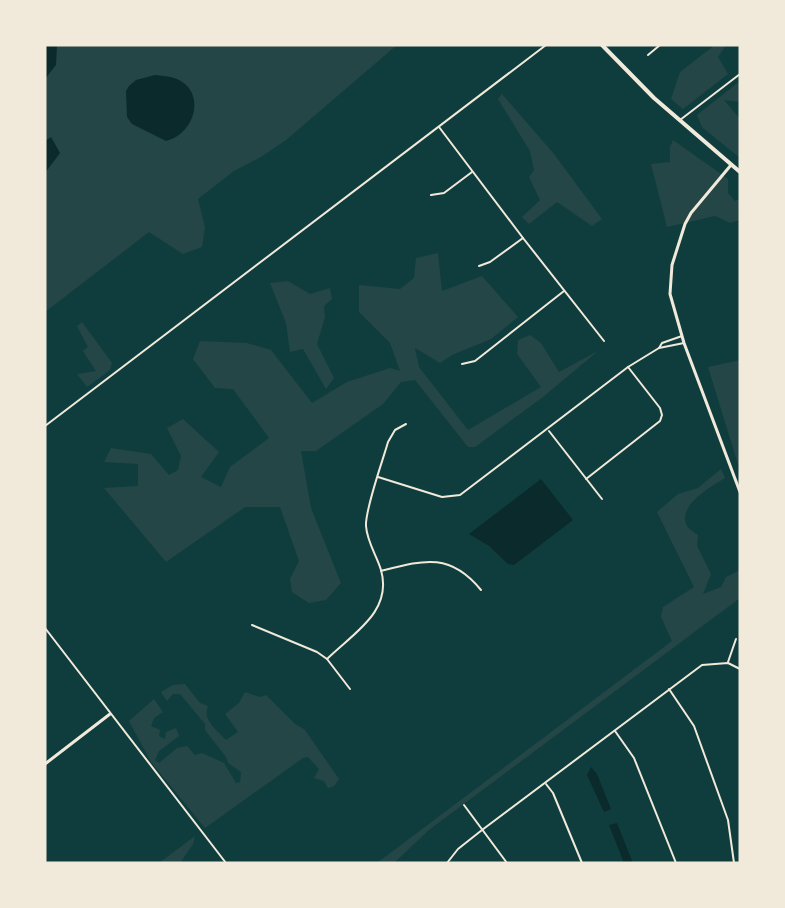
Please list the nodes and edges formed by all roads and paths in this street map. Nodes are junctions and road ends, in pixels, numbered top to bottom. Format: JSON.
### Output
{"nodes":[{"id":1,"x":546,"y":45,"type":"edge"},
{"id":2,"x":602,"y":45,"type":"edge"},
{"id":3,"x":660,"y":45,"type":"edge"},
{"id":4,"x":648,"y":55,"type":"dead end"},
{"id":5,"x":740,"y":74,"type":"edge"},
{"id":6,"x":680,"y":121,"type":"junction"},
{"id":7,"x":439,"y":127,"type":"junction"},
{"id":8,"x":732,"y":165,"type":"junction"},
{"id":9,"x":472,"y":171,"type":"junction"},
{"id":10,"x":740,"y":172,"type":"edge"},
{"id":11,"x":431,"y":195,"type":"dead end"},
{"id":12,"x":523,"y":238,"type":"junction"},
{"id":13,"x":479,"y":266,"type":"dead end"},
{"id":14,"x":564,"y":291,"type":"junction"},
{"id":15,"x":682,"y":336,"type":"junction"},
{"id":16,"x":604,"y":341,"type":"dead end"},
{"id":17,"x":684,"y":343,"type":"junction"},
{"id":18,"x":659,"y":348,"type":"junction"},
{"id":19,"x":462,"y":364,"type":"dead end"},
{"id":20,"x":628,"y":367,"type":"junction"},
{"id":21,"x":405,"y":424,"type":"dead end"},
{"id":22,"x":45,"y":426,"type":"edge"},
{"id":23,"x":548,"y":430,"type":"junction"},
{"id":24,"x":378,"y":477,"type":"junction"},
{"id":25,"x":586,"y":479,"type":"junction"},
{"id":26,"x":740,"y":492,"type":"edge"},
{"id":27,"x":602,"y":500,"type":"dead end"},
{"id":28,"x":381,"y":571,"type":"junction"},
{"id":29,"x":481,"y":590,"type":"dead end"},
{"id":30,"x":252,"y":625,"type":"dead end"},
{"id":31,"x":45,"y":628,"type":"edge"},
{"id":32,"x":735,"y":639,"type":"dead end"},
{"id":33,"x":327,"y":659,"type":"junction"},
{"id":34,"x":728,"y":663,"type":"junction"},
{"id":35,"x":740,"y":669,"type":"edge"},
{"id":36,"x":351,"y":689,"type":"dead end"},
{"id":37,"x":669,"y":689,"type":"junction"},
{"id":38,"x":111,"y":714,"type":"junction"},
{"id":39,"x":615,"y":731,"type":"junction"},
{"id":40,"x":45,"y":764,"type":"edge"},
{"id":41,"x":546,"y":783,"type":"junction"},
{"id":42,"x":464,"y":805,"type":"dead end"},
{"id":43,"x":482,"y":830,"type":"junction"},
{"id":44,"x":226,"y":863,"type":"edge"},
{"id":45,"x":447,"y":863,"type":"edge"},
{"id":46,"x":507,"y":863,"type":"edge"},
{"id":47,"x":582,"y":863,"type":"edge"},
{"id":48,"x":676,"y":863,"type":"edge"},
{"id":49,"x":734,"y":863,"type":"edge"}],
"edges":[{"from":1,"to":7,"type":"street"},
{"from":2,"to":6,"type":"main road"},
{"from":3,"to":4,"type":"street"},
{"from":5,"to":6,"type":"street"},
{"from":6,"to":8,"type":"main road"},
{"from":7,"to":9,"type":"street"},
{"from":7,"to":22,"type":"street"},
{"from":8,"to":10,"type":"main road"},
{"from":8,"to":15,"type":"street"},
{"from":9,"to":11,"type":"street"},
{"from":9,"to":12,"type":"street"},
{"from":12,"to":13,"type":"street"},
{"from":12,"to":14,"type":"street"},
{"from":14,"to":16,"type":"street"},
{"from":14,"to":19,"type":"street"},
{"from":15,"to":17,"type":"street"},
{"from":15,"to":18,"type":"street"},
{"from":17,"to":18,"type":"street"},
{"from":17,"to":26,"type":"street"},
{"from":18,"to":20,"type":"street"},
{"from":20,"to":23,"type":"street"},
{"from":20,"to":25,"type":"street"},
{"from":21,"to":24,"type":"street"},
{"from":23,"to":24,"type":"street"},
{"from":23,"to":25,"type":"street"},
{"from":24,"to":28,"type":"street"},
{"from":25,"to":27,"type":"street"},
{"from":28,"to":29,"type":"street"},
{"from":28,"to":33,"type":"street"},
{"from":30,"to":33,"type":"street"},
{"from":31,"to":38,"type":"street"},
{"from":32,"to":34,"type":"street"},
{"from":33,"to":36,"type":"street"},
{"from":34,"to":35,"type":"street"},
{"from":34,"to":37,"type":"street"},
{"from":37,"to":39,"type":"street"},
{"from":37,"to":49,"type":"street"},
{"from":38,"to":40,"type":"street"},
{"from":38,"to":44,"type":"street"},
{"from":39,"to":41,"type":"street"},
{"from":39,"to":48,"type":"street"},
{"from":41,"to":43,"type":"street"},
{"from":41,"to":47,"type":"street"},
{"from":42,"to":43,"type":"street"},
{"from":43,"to":45,"type":"street"},
{"from":43,"to":46,"type":"street"}]}
